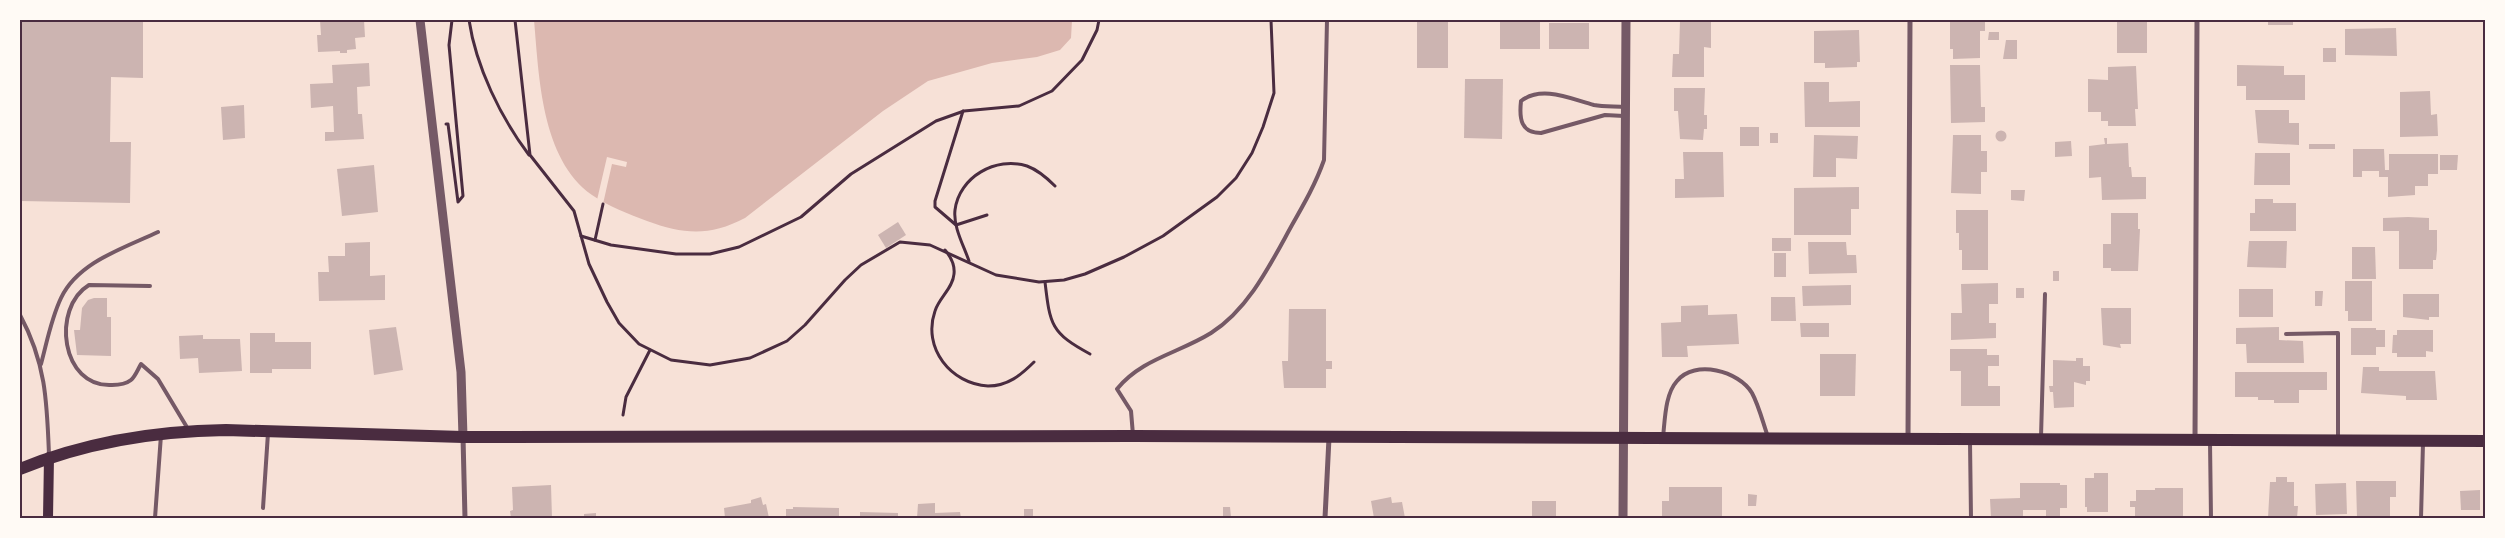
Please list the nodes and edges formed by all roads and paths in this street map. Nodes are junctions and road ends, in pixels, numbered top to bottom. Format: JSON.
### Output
{"nodes":[{"id":1,"x":420,"y":20,"type":"edge"},
{"id":2,"x":452,"y":20,"type":"edge"},
{"id":3,"x":469,"y":20,"type":"edge"},
{"id":4,"x":515,"y":20,"type":"edge"},
{"id":5,"x":1099,"y":20,"type":"edge"},
{"id":6,"x":1271,"y":20,"type":"edge"},
{"id":7,"x":1327,"y":20,"type":"edge"},
{"id":8,"x":1626,"y":20,"type":"edge"},
{"id":9,"x":1910,"y":20,"type":"edge"},
{"id":10,"x":2197,"y":20,"type":"edge"},
{"id":11,"x":964,"y":111,"type":"junction"},
{"id":12,"x":1626,"y":111,"type":"junction"},
{"id":13,"x":433,"y":125,"type":"junction"},
{"id":14,"x":530,"y":155,"type":"junction"},
{"id":15,"x":1055,"y":186,"type":"dead end"},
{"id":16,"x":603,"y":204,"type":"dead end"},
{"id":17,"x":987,"y":215,"type":"dead end"},
{"id":18,"x":956,"y":225,"type":"junction"},
{"id":19,"x":158,"y":232,"type":"dead end"},
{"id":20,"x":581,"y":236,"type":"junction"},
{"id":21,"x":596,"y":240,"type":"junction"},
{"id":22,"x":942,"y":248,"type":"junction"},
{"id":23,"x":970,"y":262,"type":"junction"},
{"id":24,"x":1045,"y":282,"type":"junction"},
{"id":25,"x":150,"y":286,"type":"dead end"},
{"id":26,"x":2045,"y":294,"type":"dead end"},
{"id":27,"x":20,"y":315,"type":"edge"},
{"id":28,"x":2286,"y":334,"type":"dead end"},
{"id":29,"x":650,"y":350,"type":"junction"},
{"id":30,"x":1090,"y":354,"type":"dead end"},
{"id":31,"x":1034,"y":362,"type":"dead end"},
{"id":32,"x":41,"y":364,"type":"junction"},
{"id":33,"x":623,"y":415,"type":"dead end"},
{"id":34,"x":189,"y":431,"type":"junction"},
{"id":35,"x":268,"y":431,"type":"junction"},
{"id":36,"x":161,"y":433,"type":"junction"},
{"id":37,"x":1133,"y":436,"type":"junction"},
{"id":38,"x":463,"y":437,"type":"junction"},
{"id":39,"x":1329,"y":438,"type":"junction"},
{"id":40,"x":1624,"y":438,"type":"junction"},
{"id":41,"x":1662,"y":439,"type":"junction"},
{"id":42,"x":1768,"y":439,"type":"junction"},
{"id":43,"x":1908,"y":440,"type":"junction"},
{"id":44,"x":1970,"y":440,"type":"junction"},
{"id":45,"x":2040,"y":440,"type":"junction"},
{"id":46,"x":2195,"y":440,"type":"junction"},
{"id":47,"x":2210,"y":440,"type":"junction"},
{"id":48,"x":2338,"y":440,"type":"junction"},
{"id":49,"x":2422,"y":441,"type":"junction"},
{"id":50,"x":2485,"y":441,"type":"edge"},
{"id":51,"x":49,"y":457,"type":"junction"},
{"id":52,"x":20,"y":469,"type":"edge"},
{"id":53,"x":263,"y":508,"type":"dead end"},
{"id":54,"x":48,"y":518,"type":"edge"},
{"id":55,"x":156,"y":518,"type":"edge"},
{"id":56,"x":465,"y":518,"type":"edge"},
{"id":57,"x":1326,"y":518,"type":"edge"},
{"id":58,"x":1623,"y":518,"type":"edge"},
{"id":59,"x":1970,"y":518,"type":"edge"},
{"id":60,"x":2211,"y":518,"type":"edge"},
{"id":61,"x":2421,"y":518,"type":"edge"}],
"edges":[{"from":1,"to":13,"type":"street"},
{"from":2,"to":13,"type":"path"},
{"from":3,"to":14,"type":"path"},
{"from":4,"to":14,"type":"path"},
{"from":5,"to":11,"type":"path"},
{"from":6,"to":24,"type":"path"},
{"from":7,"to":37,"type":"lane"},
{"from":8,"to":12,"type":"street"},
{"from":9,"to":43,"type":"street"},
{"from":10,"to":46,"type":"street"},
{"from":11,"to":18,"type":"path"},
{"from":11,"to":21,"type":"path"},
{"from":12,"to":12,"type":"lane"},
{"from":12,"to":40,"type":"street"},
{"from":13,"to":38,"type":"street"},
{"from":14,"to":20,"type":"path"},
{"from":15,"to":18,"type":"path"},
{"from":16,"to":21,"type":"path"},
{"from":17,"to":18,"type":"path"},
{"from":18,"to":23,"type":"path"},
{"from":19,"to":32,"type":"lane"},
{"from":20,"to":21,"type":"path"},
{"from":20,"to":29,"type":"path"},
{"from":22,"to":23,"type":"path"},
{"from":22,"to":29,"type":"path"},
{"from":22,"to":31,"type":"path"},
{"from":23,"to":24,"type":"path"},
{"from":24,"to":30,"type":"path"},
{"from":25,"to":34,"type":"lane"},
{"from":26,"to":45,"type":"lane"},
{"from":27,"to":32,"type":"lane"},
{"from":28,"to":48,"type":"lane"},
{"from":29,"to":33,"type":"path"},
{"from":32,"to":51,"type":"lane"},
{"from":34,"to":35,"type":"main road"},
{"from":34,"to":36,"type":"main road"},
{"from":35,"to":38,"type":"main road"},
{"from":35,"to":53,"type":"lane"},
{"from":36,"to":51,"type":"main road"},
{"from":36,"to":55,"type":"lane"},
{"from":37,"to":38,"type":"main road"},
{"from":37,"to":39,"type":"main road"},
{"from":38,"to":56,"type":"street"},
{"from":39,"to":40,"type":"main road"},
{"from":39,"to":57,"type":"street"},
{"from":40,"to":41,"type":"main road"},
{"from":40,"to":58,"type":"street"},
{"from":41,"to":42,"type":"main road"},
{"from":41,"to":42,"type":"lane"},
{"from":42,"to":43,"type":"main road"},
{"from":43,"to":44,"type":"main road"},
{"from":44,"to":45,"type":"main road"},
{"from":44,"to":59,"type":"lane"},
{"from":45,"to":46,"type":"main road"},
{"from":46,"to":47,"type":"main road"},
{"from":47,"to":48,"type":"main road"},
{"from":47,"to":60,"type":"lane"},
{"from":48,"to":49,"type":"main road"},
{"from":49,"to":50,"type":"main road"},
{"from":49,"to":61,"type":"lane"},
{"from":51,"to":52,"type":"main road"},
{"from":51,"to":54,"type":"main road"}]}
